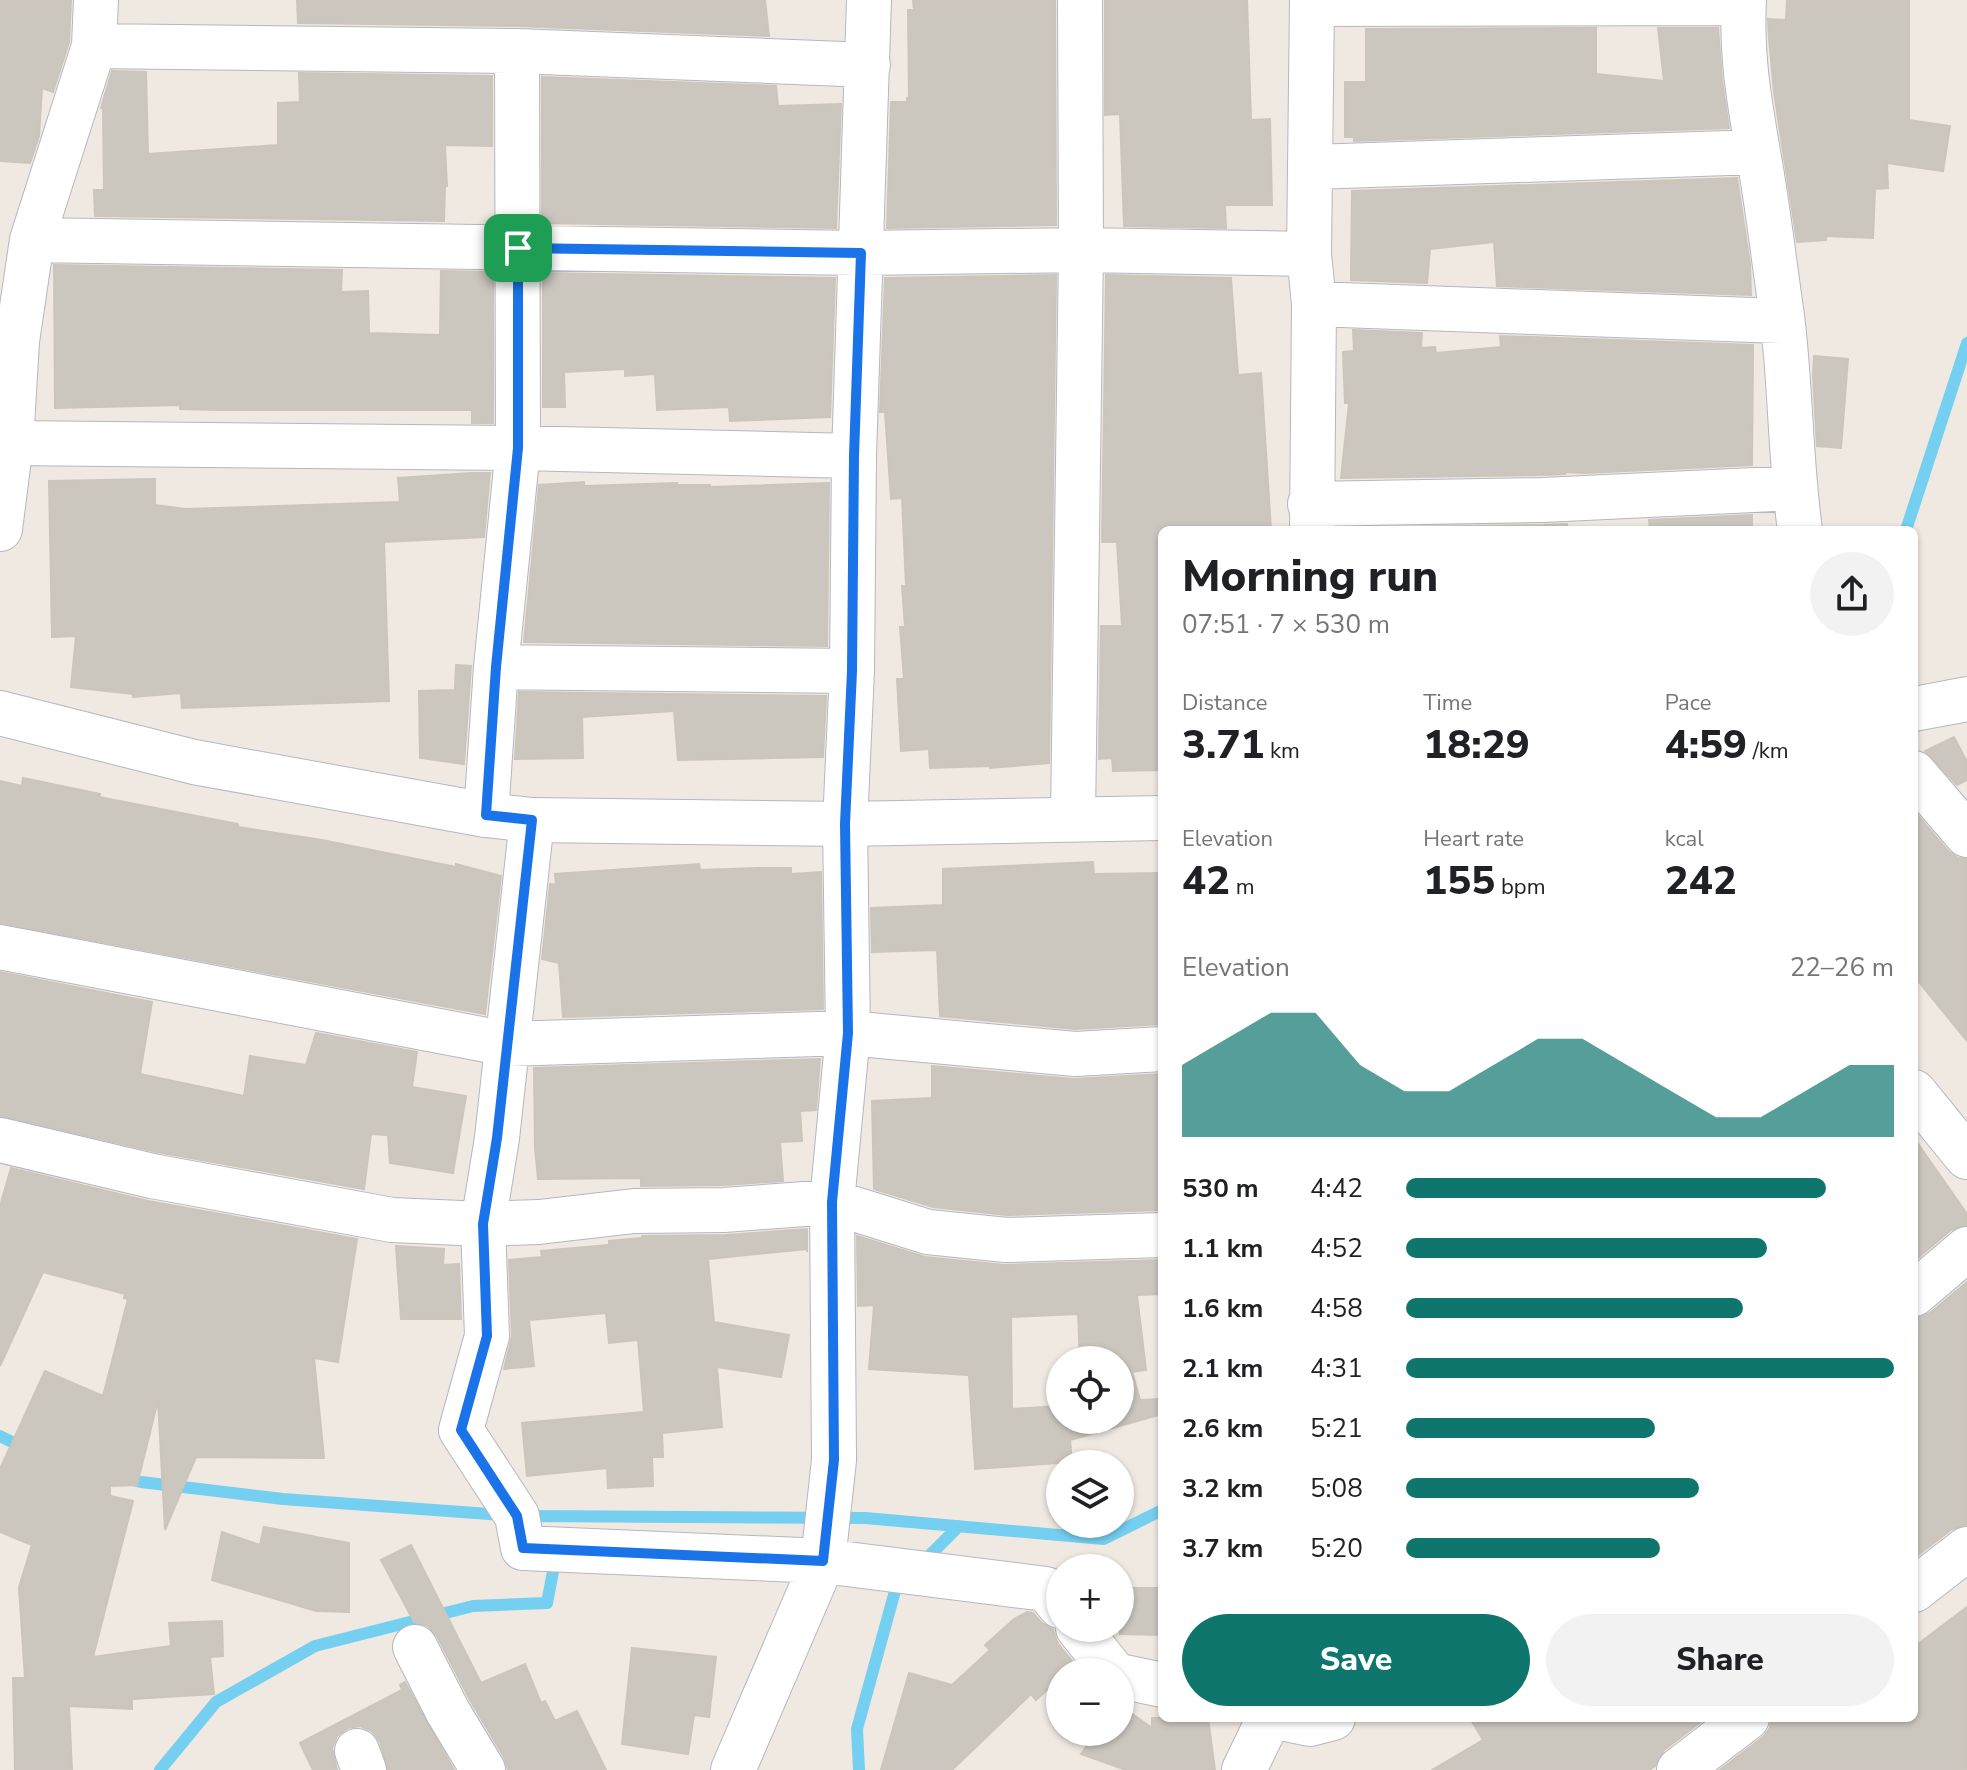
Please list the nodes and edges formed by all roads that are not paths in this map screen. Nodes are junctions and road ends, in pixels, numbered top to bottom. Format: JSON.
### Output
{"nodes":[{"id":1,"x":96,"y":0,"type":"edge"},
{"id":2,"x":869,"y":0,"type":"edge"},
{"id":3,"x":1080,"y":0,"type":"edge"},
{"id":4,"x":1312,"y":2,"type":"edge"},
{"id":5,"x":1744,"y":2,"type":"edge"},
{"id":6,"x":94,"y":46,"type":"junction"},
{"id":7,"x":517,"y":51,"type":"junction"},
{"id":8,"x":868,"y":65,"type":"junction"},
{"id":9,"x":1758,"y":152,"type":"junction"},
{"id":10,"x":1312,"y":167,"type":"junction"},
{"id":11,"x":32,"y":240,"type":"junction"},
{"id":12,"x":518,"y":248,"type":"junction"},
{"id":13,"x":1081,"y":250,"type":"junction"},
{"id":14,"x":861,"y":253,"type":"junction"},
{"id":15,"x":1309,"y":254,"type":"junction"},
{"id":16,"x":1314,"y":304,"type":"junction"},
{"id":17,"x":1782,"y":321,"type":"junction"},
{"id":18,"x":11,"y":443,"type":"junction"},
{"id":19,"x":518,"y":448,"type":"junction"},
{"id":20,"x":854,"y":456,"type":"junction"},
{"id":21,"x":1794,"y":488,"type":"junction"},
{"id":22,"x":1311,"y":517,"type":"edge"},
{"id":23,"x":1799,"y":526,"type":"edge"},
{"id":24,"x":0,"y":529,"type":"edge"},
{"id":25,"x":496,"y":667,"type":"junction"},
{"id":26,"x":852,"y":671,"type":"junction"},
{"id":27,"x":1967,"y":699,"type":"edge"},
{"id":28,"x":1918,"y":708,"type":"edge"},
{"id":29,"x":0,"y":713,"type":"edge"},
{"id":30,"x":1918,"y":778,"type":"edge"},
{"id":31,"x":486,"y":815,"type":"junction"},
{"id":32,"x":1073,"y":818,"type":"junction"},
{"id":33,"x":1158,"y":818,"type":"edge"},
{"id":34,"x":532,"y":820,"type":"junction"},
{"id":35,"x":845,"y":824,"type":"junction"},
{"id":36,"x":1967,"y":835,"type":"edge"},
{"id":37,"x":0,"y":947,"type":"edge"},
{"id":38,"x":848,"y":1033,"type":"junction"},
{"id":39,"x":507,"y":1044,"type":"junction"},
{"id":40,"x":1158,"y":1049,"type":"edge"},
{"id":41,"x":1918,"y":1097,"type":"edge"},
{"id":42,"x":0,"y":1140,"type":"edge"},
{"id":43,"x":1967,"y":1157,"type":"edge"},
{"id":44,"x":832,"y":1202,"type":"junction"},
{"id":45,"x":483,"y":1224,"type":"junction"},
{"id":46,"x":1158,"y":1235,"type":"edge"},
{"id":47,"x":1967,"y":1249,"type":"edge"},
{"id":48,"x":1918,"y":1291,"type":"edge"},
{"id":49,"x":1967,"y":1549,"type":"edge"},
{"id":50,"x":823,"y":1561,"type":"junction"},
{"id":51,"x":1918,"y":1587,"type":"edge"},
{"id":52,"x":1046,"y":1589,"type":"edge"},
{"id":53,"x":1089,"y":1642,"type":"edge"},
{"id":54,"x":415,"y":1647,"type":"dead end"},
{"id":55,"x":1102,"y":1658,"type":"edge"},
{"id":56,"x":1134,"y":1679,"type":"edge"},
{"id":57,"x":1158,"y":1684,"type":"edge"},
{"id":58,"x":1267,"y":1722,"type":"edge"},
{"id":59,"x":1742,"y":1722,"type":"edge"},
{"id":60,"x":483,"y":1770,"type":"edge"},
{"id":61,"x":733,"y":1770,"type":"edge"},
{"id":62,"x":1244,"y":1770,"type":"edge"},
{"id":63,"x":1679,"y":1770,"type":"edge"}],
"edges":[{"from":1,"to":6,"type":"street"},
{"from":2,"to":8,"type":"street"},
{"from":3,"to":13,"type":"street"},
{"from":4,"to":5,"type":"street"},
{"from":4,"to":10,"type":"street"},
{"from":5,"to":9,"type":"street"},
{"from":6,"to":7,"type":"street"},
{"from":6,"to":11,"type":"street"},
{"from":7,"to":8,"type":"street"},
{"from":7,"to":12,"type":"street"},
{"from":8,"to":14,"type":"street"},
{"from":9,"to":10,"type":"street"},
{"from":9,"to":17,"type":"street"},
{"from":10,"to":15,"type":"street"},
{"from":11,"to":12,"type":"street"},
{"from":11,"to":18,"type":"street"},
{"from":12,"to":14,"type":"street"},
{"from":12,"to":19,"type":"street"},
{"from":13,"to":14,"type":"street"},
{"from":13,"to":15,"type":"street"},
{"from":13,"to":32,"type":"street"},
{"from":14,"to":20,"type":"street"},
{"from":15,"to":16,"type":"street"},
{"from":16,"to":17,"type":"street"},
{"from":16,"to":22,"type":"street"},
{"from":17,"to":21,"type":"street"},
{"from":18,"to":19,"type":"street"},
{"from":18,"to":24,"type":"street"},
{"from":19,"to":20,"type":"street"},
{"from":19,"to":25,"type":"street"},
{"from":20,"to":26,"type":"street"},
{"from":21,"to":22,"type":"street"},
{"from":21,"to":23,"type":"street"},
{"from":25,"to":26,"type":"street"},
{"from":25,"to":31,"type":"street"},
{"from":26,"to":35,"type":"street"},
{"from":27,"to":28,"type":"street"},
{"from":29,"to":31,"type":"street"},
{"from":30,"to":36,"type":"street"},
{"from":31,"to":34,"type":"street"},
{"from":32,"to":33,"type":"street"},
{"from":32,"to":35,"type":"street"},
{"from":34,"to":35,"type":"street"},
{"from":34,"to":39,"type":"street"},
{"from":35,"to":38,"type":"street"},
{"from":37,"to":39,"type":"street"},
{"from":38,"to":39,"type":"street"},
{"from":38,"to":40,"type":"street"},
{"from":38,"to":44,"type":"street"},
{"from":39,"to":45,"type":"street"},
{"from":41,"to":43,"type":"street"},
{"from":42,"to":45,"type":"street"},
{"from":44,"to":45,"type":"street"},
{"from":44,"to":46,"type":"street"},
{"from":44,"to":50,"type":"street"},
{"from":45,"to":50,"type":"street"},
{"from":47,"to":48,"type":"street"},
{"from":49,"to":51,"type":"street"},
{"from":50,"to":52,"type":"street"},
{"from":50,"to":61,"type":"street"},
{"from":53,"to":55,"type":"street"},
{"from":54,"to":60,"type":"street"},
{"from":56,"to":57,"type":"street"},
{"from":58,"to":62,"type":"street"},
{"from":59,"to":63,"type":"street"}]}
